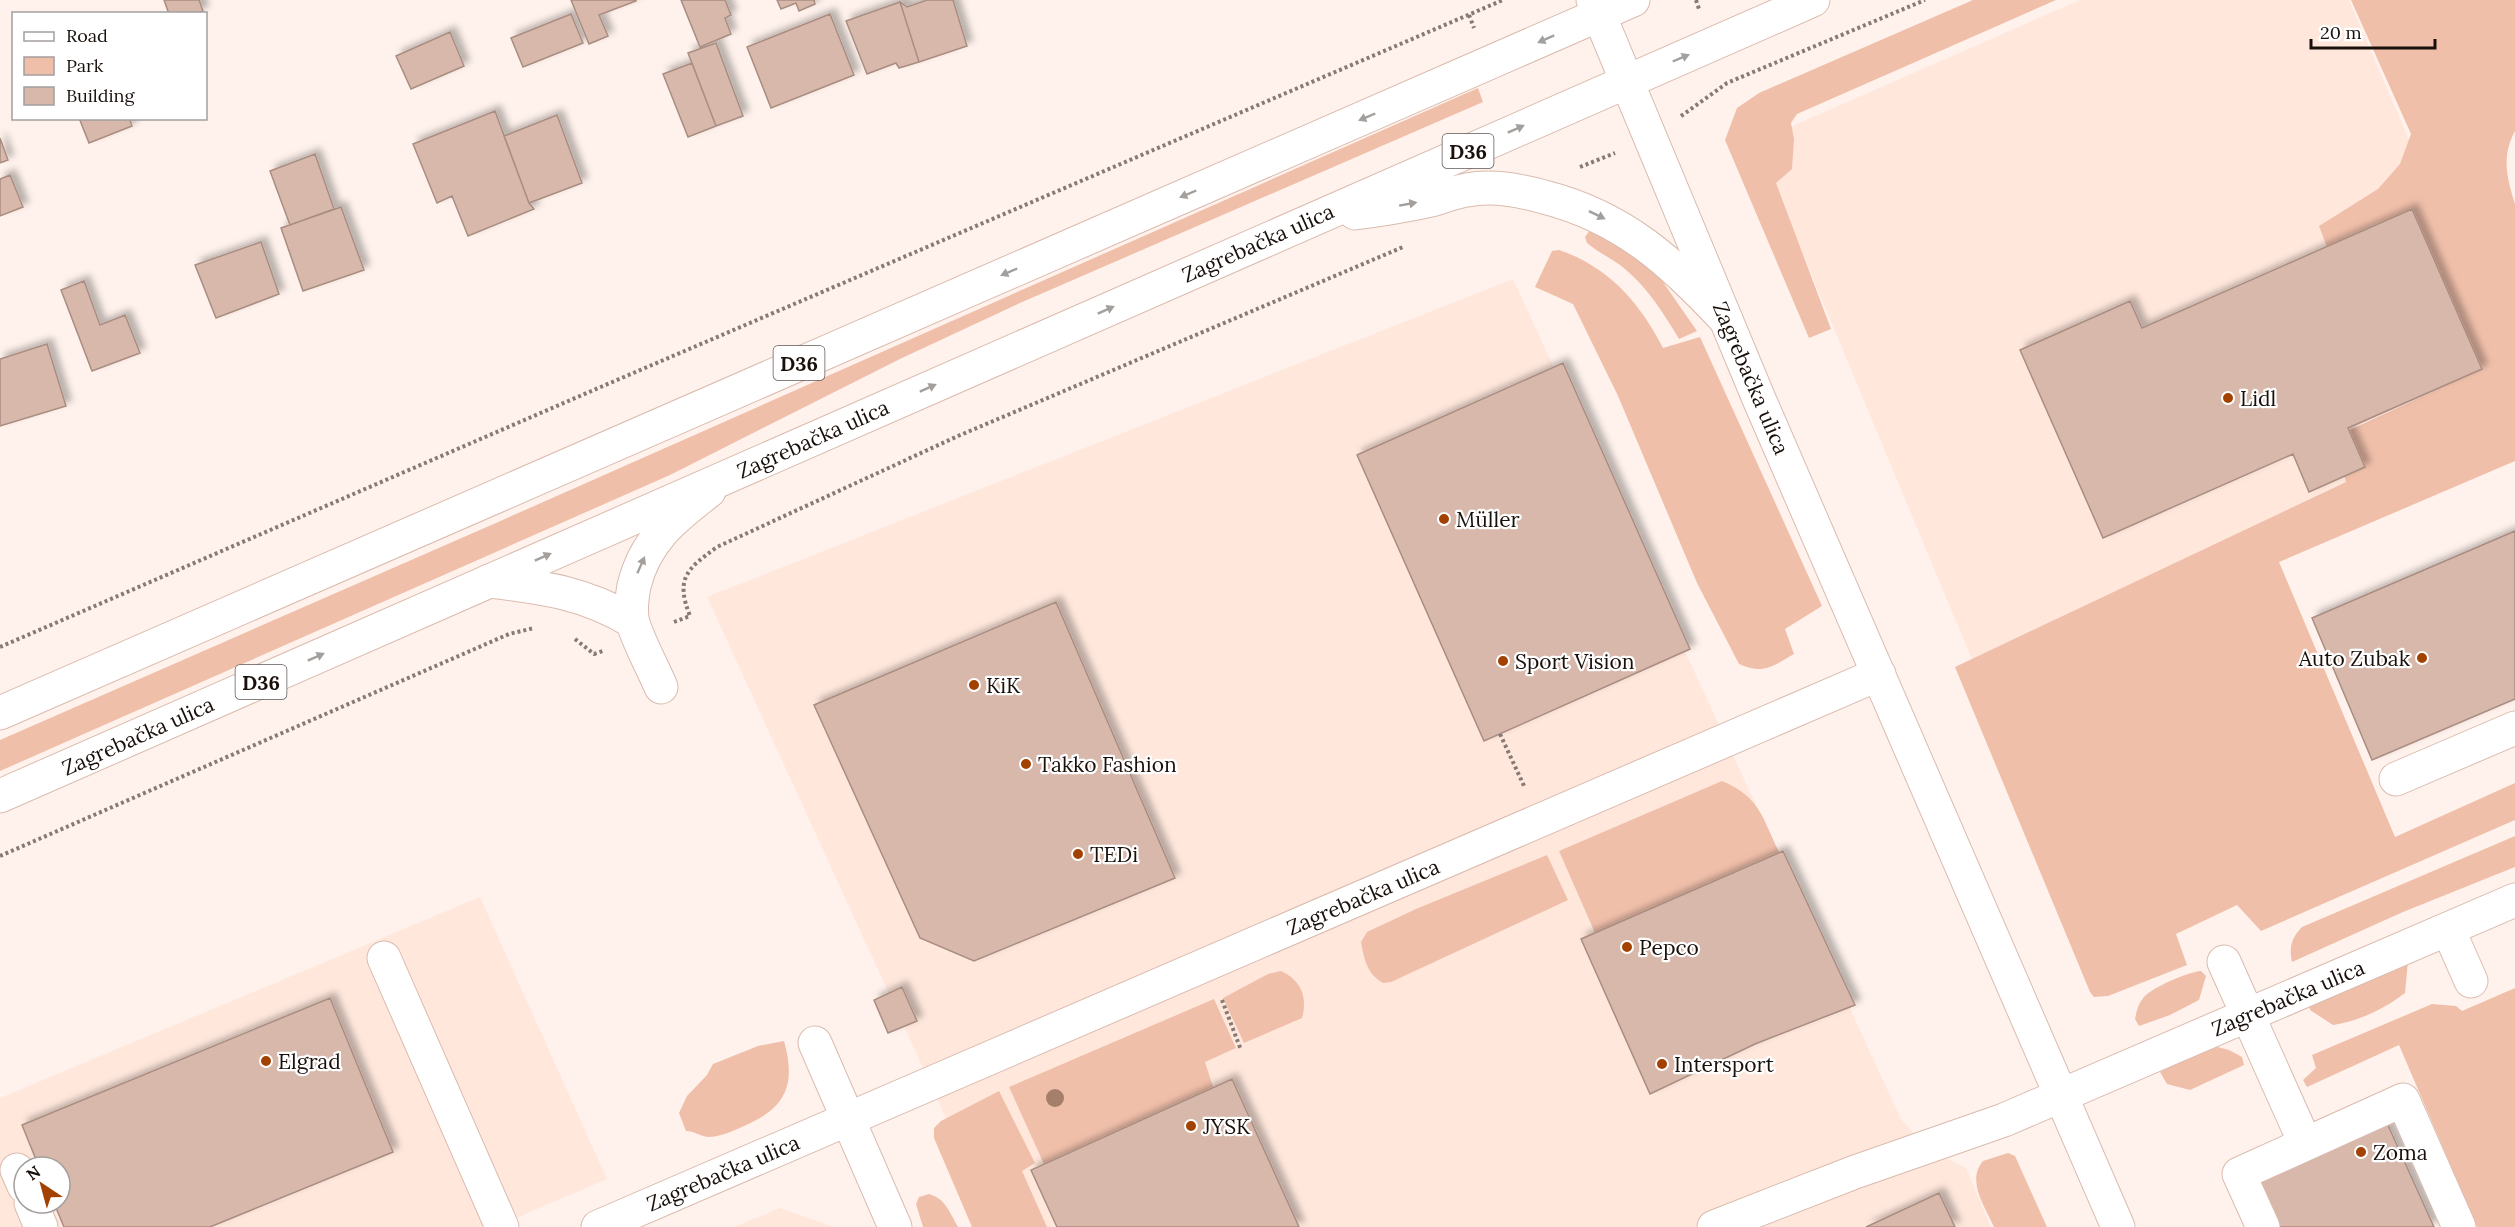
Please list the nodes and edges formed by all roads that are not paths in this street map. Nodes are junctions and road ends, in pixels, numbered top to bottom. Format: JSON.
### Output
{"nodes":[{"id":1,"x":1633,"y":0,"type":"edge"},
{"id":2,"x":1813,"y":0,"type":"edge"},
{"id":3,"x":1596,"y":8,"type":"edge"},
{"id":4,"x":1627,"y":81,"type":"junction"},
{"id":5,"x":1309,"y":220,"type":"junction"},
{"id":6,"x":1726,"y":320,"type":"junction"},
{"id":7,"x":728,"y":477,"type":"junction"},
{"id":8,"x":489,"y":580,"type":"junction"},
{"id":9,"x":636,"y":629,"type":"junction"},
{"id":10,"x":1879,"y":674,"type":"junction"},
{"id":11,"x":661,"y":687,"type":"dead end"},
{"id":12,"x":0,"y":713,"type":"edge"},
{"id":13,"x":2515,"y":728,"type":"edge"},
{"id":14,"x":2396,"y":779,"type":"dead end"},
{"id":15,"x":0,"y":796,"type":"edge"},
{"id":16,"x":2515,"y":900,"type":"edge"},
{"id":17,"x":2448,"y":929,"type":"junction"},
{"id":18,"x":384,"y":958,"type":"dead end"},
{"id":19,"x":2224,"y":962,"type":"dead end"},
{"id":20,"x":2471,"y":981,"type":"dead end"},
{"id":21,"x":2248,"y":1016,"type":"junction"},
{"id":22,"x":815,"y":1043,"type":"dead end"},
{"id":23,"x":2061,"y":1096,"type":"junction"},
{"id":24,"x":848,"y":1119,"type":"junction"},
{"id":25,"x":2305,"y":1143,"type":"junction"},
{"id":26,"x":502,"y":1227,"type":"edge"},
{"id":27,"x":598,"y":1227,"type":"edge"},
{"id":28,"x":895,"y":1227,"type":"edge"},
{"id":29,"x":1714,"y":1227,"type":"edge"},
{"id":30,"x":2118,"y":1227,"type":"edge"},
{"id":31,"x":2263,"y":1227,"type":"edge"},
{"id":32,"x":2459,"y":1227,"type":"edge"}],
"edges":[{"from":1,"to":3,"type":"main road","number":"D36"},
{"from":4,"to":2,"type":"main road","name":"Zagrebačka ulica","number":"D36","one_way":true},
{"from":3,"to":4,"type":"main road","name":"Zagrebačka ulica"},
{"from":3,"to":12,"type":"main road","number":"D36","one_way":true},
{"from":5,"to":4,"type":"main road","name":"Zagrebačka ulica","number":"D36","one_way":true},
{"from":4,"to":6,"type":"main road","name":"Zagrebačka ulica"},
{"from":5,"to":6,"type":"main road","one_way":true},
{"from":7,"to":5,"type":"main road","name":"Zagrebačka ulica","number":"D36","one_way":true},
{"from":6,"to":10,"type":"main road","name":"Zagrebačka ulica"},
{"from":8,"to":7,"type":"main road","name":"Zagrebačka ulica","number":"D36","one_way":true},
{"from":9,"to":7,"type":"main road","one_way":true},
{"from":8,"to":9,"type":"main road"},
{"from":15,"to":8,"type":"main road","name":"Zagrebačka ulica","number":"D36","one_way":true},
{"from":9,"to":11,"type":"main road"},
{"from":10,"to":23,"type":"main road","name":"Zagrebačka ulica"},
{"from":10,"to":24,"type":"main road","name":"Zagrebačka ulica"},
{"from":13,"to":14,"type":"main road"},
{"from":16,"to":17,"type":"main road","name":"Zagrebačka ulica"},
{"from":17,"to":20,"type":"main road"},
{"from":17,"to":21,"type":"main road","name":"Zagrebačka ulica"},
{"from":18,"to":26,"type":"main road"},
{"from":19,"to":21,"type":"main road"},
{"from":21,"to":23,"type":"main road","name":"Zagrebačka ulica"},
{"from":21,"to":25,"type":"main road"},
{"from":22,"to":24,"type":"main road"},
{"from":23,"to":29,"type":"main road"},
{"from":23,"to":30,"type":"main road","name":"Zagrebačka ulica"},
{"from":24,"to":27,"type":"main road","name":"Zagrebačka ulica"},
{"from":24,"to":28,"type":"main road"},
{"from":25,"to":31,"type":"main road"},
{"from":25,"to":32,"type":"main road"}]}
